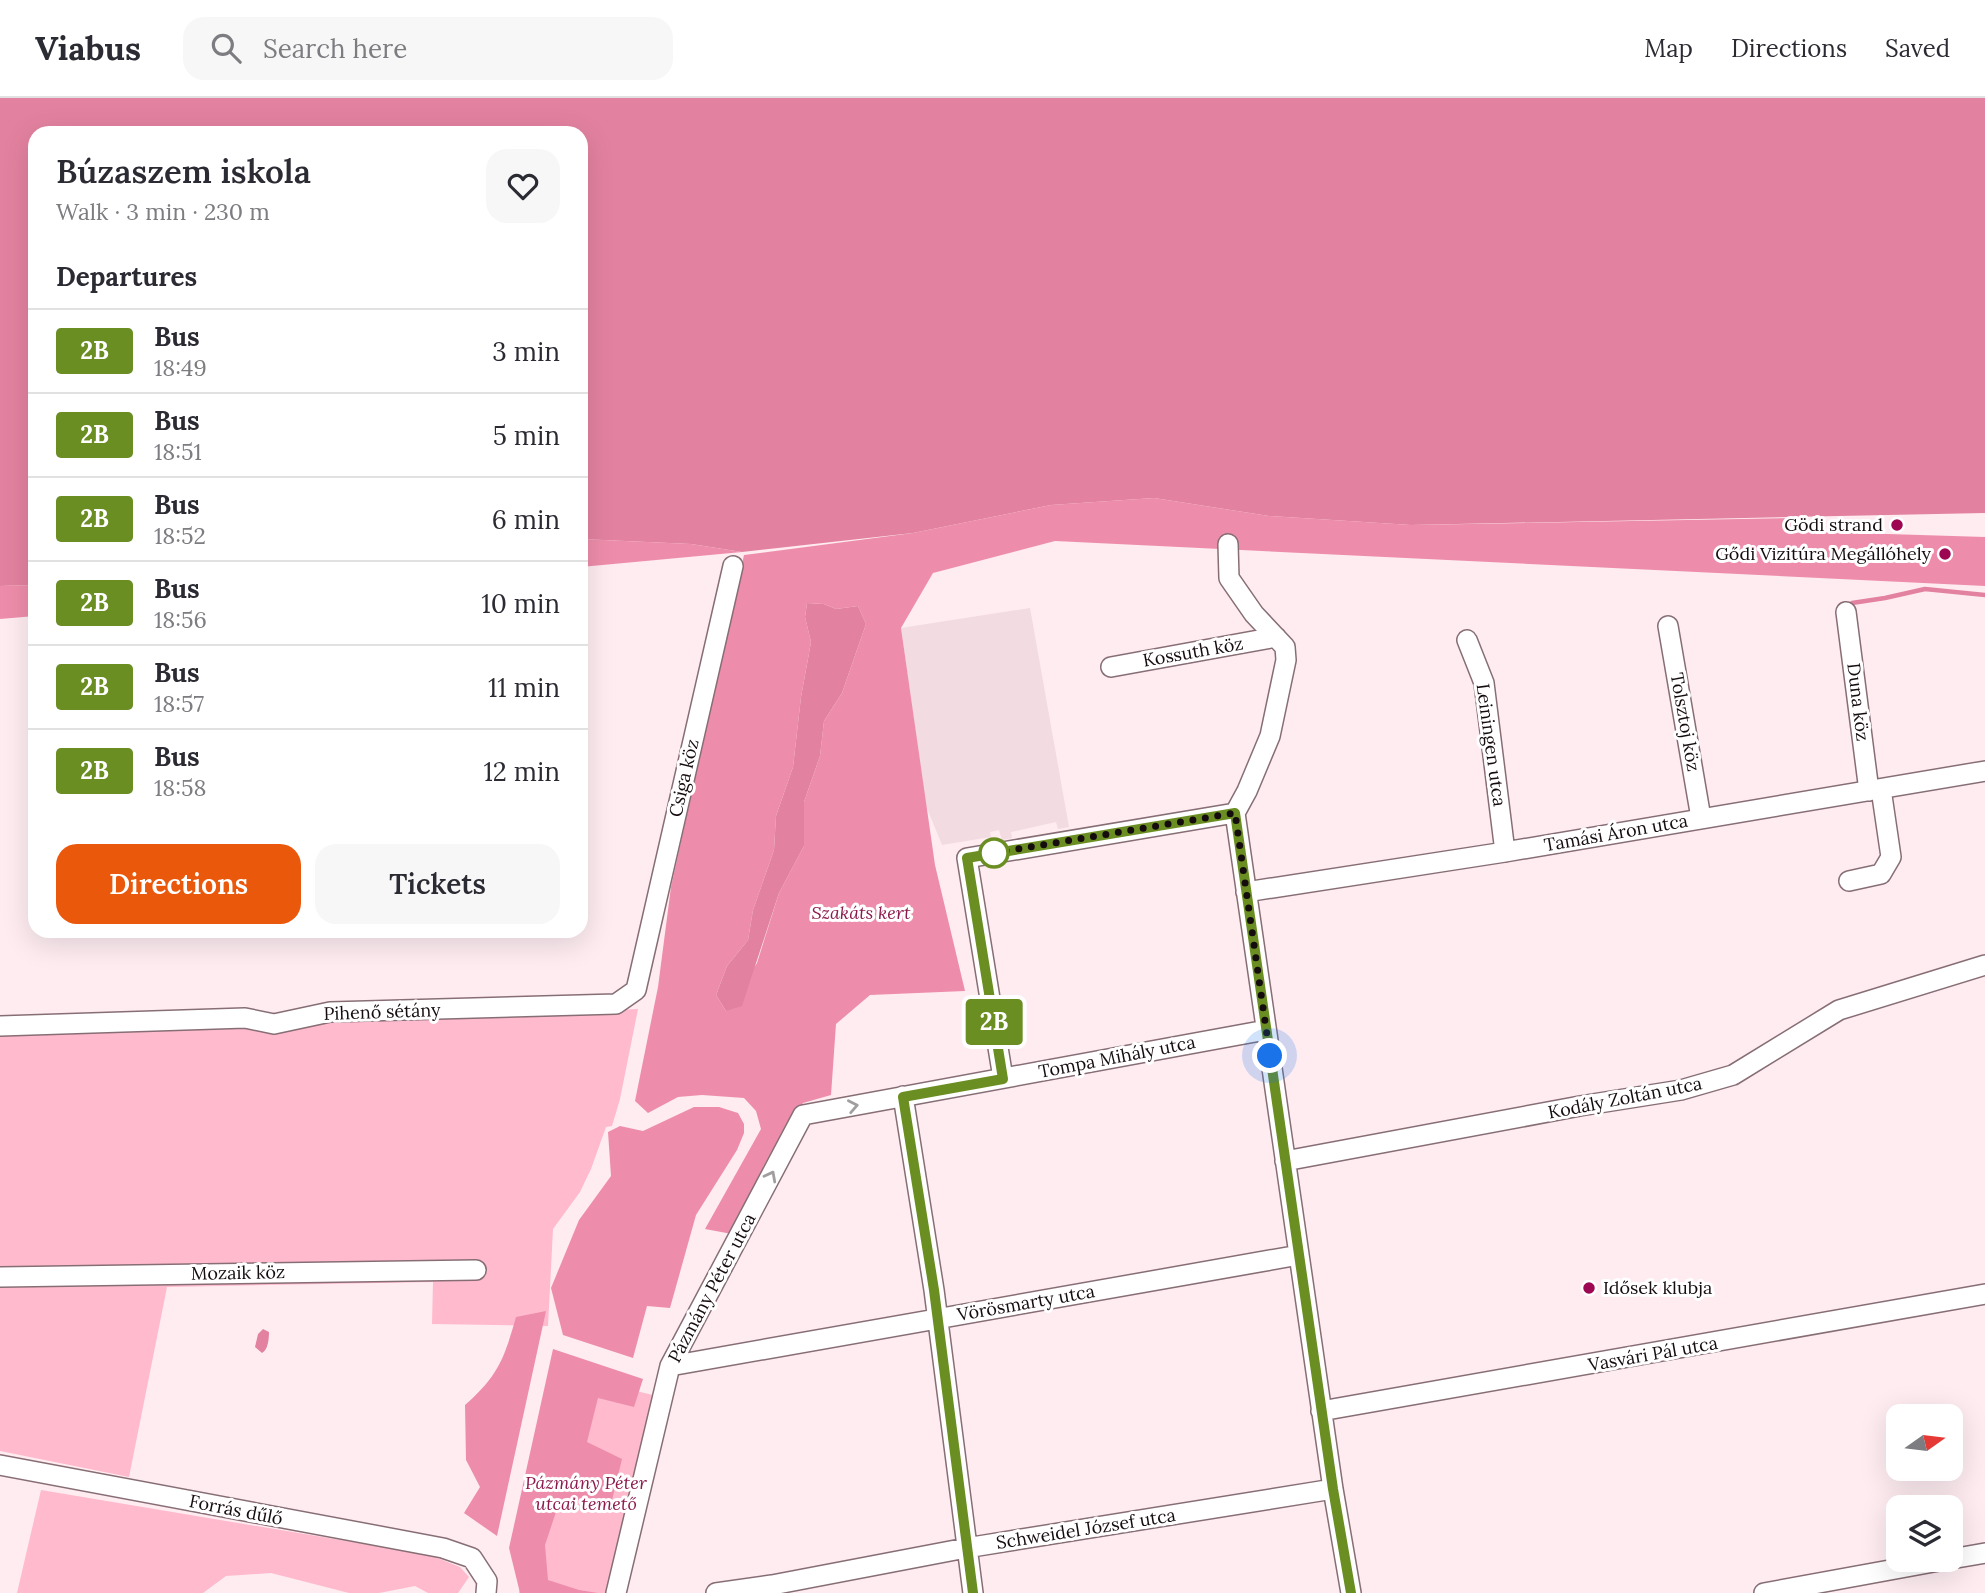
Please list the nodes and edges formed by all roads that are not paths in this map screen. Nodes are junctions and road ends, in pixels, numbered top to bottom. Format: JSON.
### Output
{"nodes":[{"id":1,"x":1228,"y":544,"type":"dead end"},
{"id":2,"x":733,"y":566,"type":"dead end"},
{"id":3,"x":1846,"y":612,"type":"dead end"},
{"id":4,"x":1668,"y":626,"type":"dead end"},
{"id":5,"x":1276,"y":637,"type":"junction"},
{"id":6,"x":1467,"y":640,"type":"dead end"},
{"id":7,"x":1111,"y":667,"type":"dead end"},
{"id":8,"x":1985,"y":771,"type":"edge"},
{"id":9,"x":1875,"y":790,"type":"junction"},
{"id":10,"x":1235,"y":813,"type":"junction"},
{"id":11,"x":1702,"y":818,"type":"junction"},
{"id":12,"x":1505,"y":852,"type":"junction"},
{"id":13,"x":1849,"y":881,"type":"dead end"},
{"id":14,"x":1246,"y":892,"type":"junction"},
{"id":15,"x":1985,"y":965,"type":"edge"},
{"id":16,"x":636,"y":990,"type":"joint"},
{"id":17,"x":0,"y":1026,"type":"edge"},
{"id":18,"x":1266,"y":1030,"type":"junction"},
{"id":19,"x":1003,"y":1079,"type":"junction"},
{"id":20,"x":903,"y":1097,"type":"junction"},
{"id":21,"x":803,"y":1115,"type":"joint"},
{"id":22,"x":1285,"y":1161,"type":"junction"},
{"id":23,"x":1299,"y":1255,"type":"junction"},
{"id":24,"x":476,"y":1270,"type":"dead end"},
{"id":25,"x":0,"y":1277,"type":"edge"},
{"id":26,"x":1985,"y":1294,"type":"edge"},
{"id":27,"x":936,"y":1318,"type":"junction"},
{"id":28,"x":670,"y":1366,"type":"junction"},
{"id":29,"x":1321,"y":1411,"type":"junction"},
{"id":30,"x":0,"y":1465,"type":"edge"},
{"id":31,"x":1333,"y":1489,"type":"junction"},
{"id":32,"x":966,"y":1548,"type":"junction"},
{"id":33,"x":1985,"y":1553,"type":"edge"},
{"id":34,"x":1963,"y":1557,"type":"edge"},
{"id":35,"x":1886,"y":1571,"type":"edge"},
{"id":36,"x":486,"y":1593,"type":"edge"},
{"id":37,"x":616,"y":1593,"type":"edge"},
{"id":38,"x":716,"y":1593,"type":"edge"},
{"id":39,"x":973,"y":1593,"type":"edge"},
{"id":40,"x":1351,"y":1593,"type":"edge"},
{"id":41,"x":1764,"y":1593,"type":"edge"}],
"edges":[{"from":1,"to":5,"type":"street"},
{"from":2,"to":16,"type":"street","name":"Csiga köz"},
{"from":3,"to":9,"type":"street","name":"Duna köz"},
{"from":4,"to":11,"type":"street","name":"Tolsztoj köz"},
{"from":5,"to":7,"type":"street","name":"Kossuth köz"},
{"from":5,"to":10,"type":"street"},
{"from":6,"to":12,"type":"street","name":"Leiningen utca"},
{"from":8,"to":9,"type":"street","name":"Tamási Áron utca"},
{"from":9,"to":11,"type":"street","name":"Tamási Áron utca"},
{"from":9,"to":13,"type":"street","name":"Duna köz"},
{"from":10,"to":14,"type":"street"},
{"from":10,"to":19,"type":"street"},
{"from":11,"to":12,"type":"street","name":"Tamási Áron utca"},
{"from":12,"to":14,"type":"street","name":"Tamási Áron utca"},
{"from":14,"to":18,"type":"street"},
{"from":15,"to":22,"type":"street","name":"Kodály Zoltán utca"},
{"from":16,"to":17,"type":"street","name":"Pihenő sétány"},
{"from":18,"to":19,"type":"street","name":"Tompa Mihály utca"},
{"from":18,"to":22,"type":"street"},
{"from":19,"to":20,"type":"street","name":"Tompa Mihály utca"},
{"from":21,"to":20,"type":"street","name":"Tompa Mihály utca","one_way":true},
{"from":20,"to":27,"type":"street"},
{"from":28,"to":21,"type":"street","name":"Pázmány Péter utca","one_way":true},
{"from":22,"to":23,"type":"street"},
{"from":23,"to":27,"type":"street","name":"Vörösmarty utca"},
{"from":23,"to":29,"type":"street"},
{"from":24,"to":25,"type":"street","name":"Mozaik köz"},
{"from":26,"to":29,"type":"street","name":"Vasvári Pál utca"},
{"from":27,"to":28,"type":"street","name":"Vörösmarty utca"},
{"from":27,"to":32,"type":"street"},
{"from":28,"to":37,"type":"street","name":"Pázmány Péter utca"},
{"from":29,"to":31,"type":"street"},
{"from":30,"to":36,"type":"street","name":"Forrás dűlő"},
{"from":31,"to":32,"type":"street","name":"Schweidel József utca"},
{"from":31,"to":40,"type":"street"},
{"from":32,"to":38,"type":"street","name":"Schweidel József utca"},
{"from":32,"to":39,"type":"street"},
{"from":33,"to":34,"type":"street"},
{"from":35,"to":41,"type":"street"}]}
